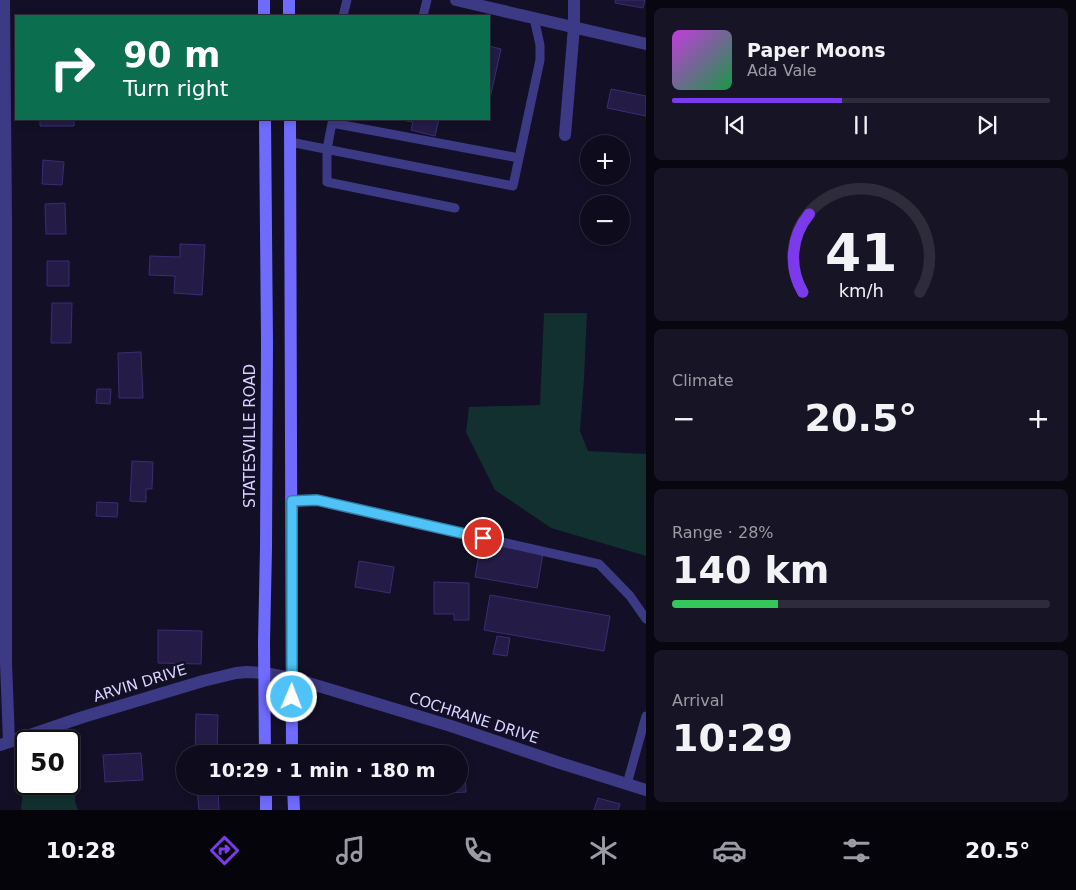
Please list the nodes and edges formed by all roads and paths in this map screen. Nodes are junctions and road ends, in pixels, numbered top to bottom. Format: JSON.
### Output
{"nodes":[{"id":1,"x":4,"y":0,"type":"edge"},
{"id":2,"x":264,"y":0,"type":"edge"},
{"id":3,"x":289,"y":0,"type":"edge"},
{"id":4,"x":347,"y":0,"type":"edge"},
{"id":5,"x":426,"y":0,"type":"edge"},
{"id":6,"x":456,"y":0,"type":"edge"},
{"id":7,"x":574,"y":0,"type":"edge"},
{"id":8,"x":264,"y":15,"type":"edge"},
{"id":9,"x":289,"y":15,"type":"edge"},
{"id":10,"x":343,"y":15,"type":"edge"},
{"id":11,"x":423,"y":15,"type":"edge"},
{"id":12,"x":534,"y":18,"type":"junction"},
{"id":13,"x":574,"y":28,"type":"junction"},
{"id":14,"x":646,"y":44,"type":"edge"},
{"id":15,"x":7,"y":79,"type":"edge"},
{"id":16,"x":265,"y":120,"type":"edge"},
{"id":17,"x":290,"y":120,"type":"edge"},
{"id":18,"x":565,"y":135,"type":"dead end"},
{"id":19,"x":290,"y":142,"type":"junction"},
{"id":20,"x":327,"y":149,"type":"junction"},
{"id":21,"x":519,"y":158,"type":"junction"},
{"id":22,"x":455,"y":208,"type":"dead end"},
{"id":23,"x":292,"y":501,"type":"junction"},
{"id":24,"x":646,"y":619,"type":"edge"},
{"id":25,"x":264,"y":673,"type":"junction"},
{"id":26,"x":292,"y":678,"type":"junction"},
{"id":27,"x":646,"y":716,"type":"edge"},
{"id":28,"x":4,"y":743,"type":"edge"},
{"id":29,"x":266,"y":745,"type":"edge"},
{"id":30,"x":292,"y":745,"type":"edge"},
{"id":31,"x":627,"y":784,"type":"junction"},
{"id":32,"x":646,"y":790,"type":"edge"},
{"id":33,"x":266,"y":795,"type":"edge"},
{"id":34,"x":293,"y":795,"type":"edge"},
{"id":35,"x":266,"y":810,"type":"edge"},
{"id":36,"x":294,"y":810,"type":"edge"}],
"edges":[{"from":1,"to":15,"type":"street"},
{"from":2,"to":8,"type":"main road"},
{"from":3,"to":9,"type":"main road"},
{"from":4,"to":10,"type":"lane"},
{"from":5,"to":11,"type":"lane"},
{"from":6,"to":12,"type":"street"},
{"from":7,"to":13,"type":"street"},
{"from":12,"to":13,"type":"street"},
{"from":12,"to":21,"type":"lane"},
{"from":13,"to":14,"type":"street"},
{"from":13,"to":18,"type":"street"},
{"from":15,"to":28,"type":"street"},
{"from":16,"to":25,"type":"main road","name":"STATESVILLE ROAD"},
{"from":17,"to":19,"type":"main road"},
{"from":19,"to":20,"type":"lane"},
{"from":19,"to":23,"type":"main road"},
{"from":20,"to":21,"type":"lane"},
{"from":20,"to":21,"type":"lane"},
{"from":20,"to":22,"type":"lane"},
{"from":23,"to":24,"type":"lane"},
{"from":23,"to":26,"type":"main road"},
{"from":25,"to":26,"type":"street","name":"ARVIN DRIVE"},
{"from":25,"to":28,"type":"street","name":"ARVIN DRIVE"},
{"from":25,"to":29,"type":"main road","name":"STATESVILLE ROAD"},
{"from":26,"to":30,"type":"main road"},
{"from":26,"to":31,"type":"street","name":"COCHRANE DRIVE"},
{"from":27,"to":31,"type":"lane"},
{"from":31,"to":32,"type":"street","name":"COCHRANE DRIVE"},
{"from":33,"to":35,"type":"main road"},
{"from":34,"to":36,"type":"main road"}]}
